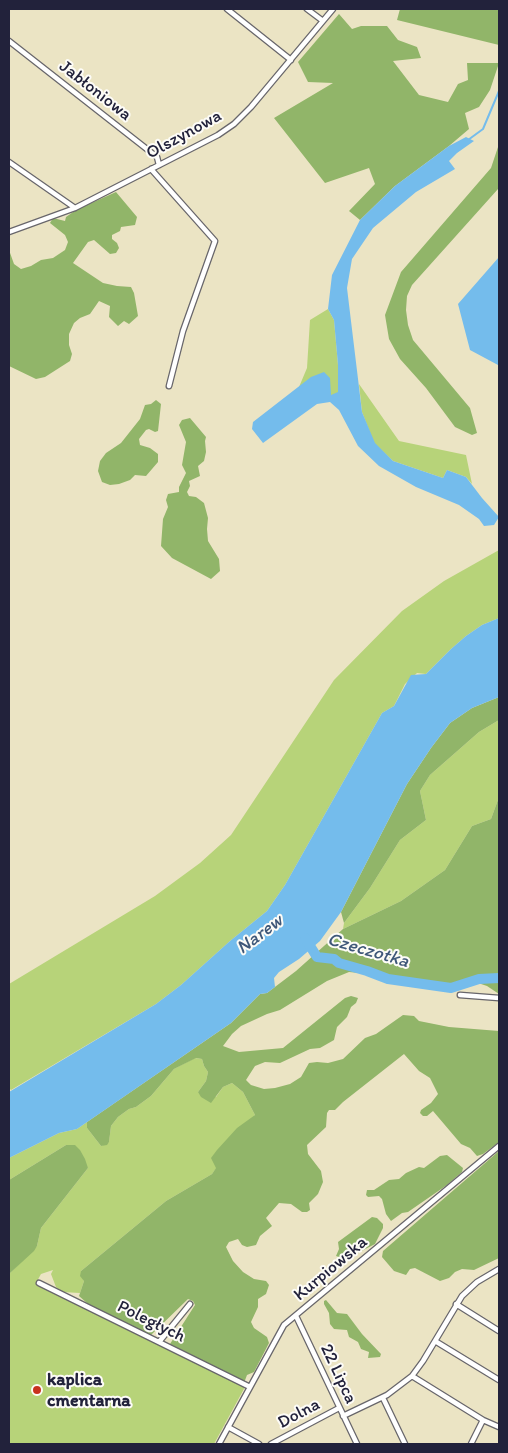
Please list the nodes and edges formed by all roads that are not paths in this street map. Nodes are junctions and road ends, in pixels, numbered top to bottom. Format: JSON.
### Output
{"nodes":[{"id":1,"x":227,"y":9,"type":"edge"},
{"id":2,"x":307,"y":9,"type":"edge"},
{"id":3,"x":333,"y":9,"type":"edge"},
{"id":4,"x":323,"y":21,"type":"junction"},
{"id":5,"x":9,"y":41,"type":"edge"},
{"id":6,"x":291,"y":60,"type":"junction"},
{"id":7,"x":9,"y":162,"type":"edge"},
{"id":8,"x":159,"y":165,"type":"junction"},
{"id":9,"x":151,"y":169,"type":"junction"},
{"id":10,"x":75,"y":208,"type":"junction"},
{"id":11,"x":9,"y":232,"type":"edge"},
{"id":12,"x":169,"y":386,"type":"dead end"},
{"id":13,"x":460,"y":995,"type":"dead end"},
{"id":14,"x":499,"y":998,"type":"edge"},
{"id":15,"x":499,"y":1146,"type":"edge"},
{"id":16,"x":499,"y":1269,"type":"edge"},
{"id":17,"x":39,"y":1283,"type":"dead end"},
{"id":18,"x":190,"y":1304,"type":"dead end"},
{"id":19,"x":456,"y":1304,"type":"junction"},
{"id":20,"x":296,"y":1316,"type":"junction"},
{"id":21,"x":499,"y":1331,"type":"edge"},
{"id":22,"x":435,"y":1341,"type":"junction"},
{"id":23,"x":159,"y":1342,"type":"junction"},
{"id":24,"x":412,"y":1376,"type":"junction"},
{"id":25,"x":499,"y":1380,"type":"edge"},
{"id":26,"x":250,"y":1387,"type":"junction"},
{"id":27,"x":383,"y":1398,"type":"junction"},
{"id":28,"x":339,"y":1408,"type":"junction"},
{"id":29,"x":343,"y":1416,"type":"junction"},
{"id":30,"x":483,"y":1420,"type":"junction"},
{"id":31,"x":228,"y":1427,"type":"junction"},
{"id":32,"x":499,"y":1427,"type":"edge"},
{"id":33,"x":219,"y":1444,"type":"edge"},
{"id":34,"x":259,"y":1444,"type":"edge"},
{"id":35,"x":271,"y":1444,"type":"edge"},
{"id":36,"x":357,"y":1444,"type":"edge"},
{"id":37,"x":405,"y":1444,"type":"edge"},
{"id":38,"x":471,"y":1444,"type":"edge"}],
"edges":[{"from":1,"to":6,"type":"street"},
{"from":2,"to":4,"type":"street"},
{"from":3,"to":4,"type":"street","name":"Olszynowa"},
{"from":4,"to":6,"type":"street","name":"Olszynowa"},
{"from":5,"to":8,"type":"street","name":"Jabłoniowa"},
{"from":6,"to":8,"type":"street","name":"Olszynowa"},
{"from":7,"to":10,"type":"street"},
{"from":8,"to":9,"type":"street","name":"Olszynowa"},
{"from":9,"to":10,"type":"street","name":"Olszynowa"},
{"from":9,"to":12,"type":"street"},
{"from":10,"to":11,"type":"street","name":"Olszynowa"},
{"from":13,"to":14,"type":"street"},
{"from":15,"to":20,"type":"street","name":"Kurpiowska"},
{"from":16,"to":19,"type":"street"},
{"from":17,"to":23,"type":"street","name":"Poległych"},
{"from":18,"to":23,"type":"street"},
{"from":19,"to":21,"type":"street"},
{"from":19,"to":22,"type":"street"},
{"from":20,"to":26,"type":"street","name":"Kurpiowska"},
{"from":20,"to":28,"type":"street","name":"22 Lipca"},
{"from":22,"to":24,"type":"street"},
{"from":22,"to":25,"type":"street"},
{"from":23,"to":26,"type":"street","name":"Poległych"},
{"from":24,"to":27,"type":"street"},
{"from":24,"to":30,"type":"street"},
{"from":26,"to":31,"type":"street","name":"Kurpiowska"},
{"from":27,"to":29,"type":"street"},
{"from":27,"to":37,"type":"street"},
{"from":28,"to":29,"type":"street","name":"22 Lipca"},
{"from":28,"to":35,"type":"street","name":"Dolna"},
{"from":29,"to":36,"type":"street","name":"22 Lipca"},
{"from":30,"to":32,"type":"street"},
{"from":30,"to":38,"type":"street"},
{"from":31,"to":33,"type":"street","name":"Kurpiowska"},
{"from":31,"to":34,"type":"street"}]}
